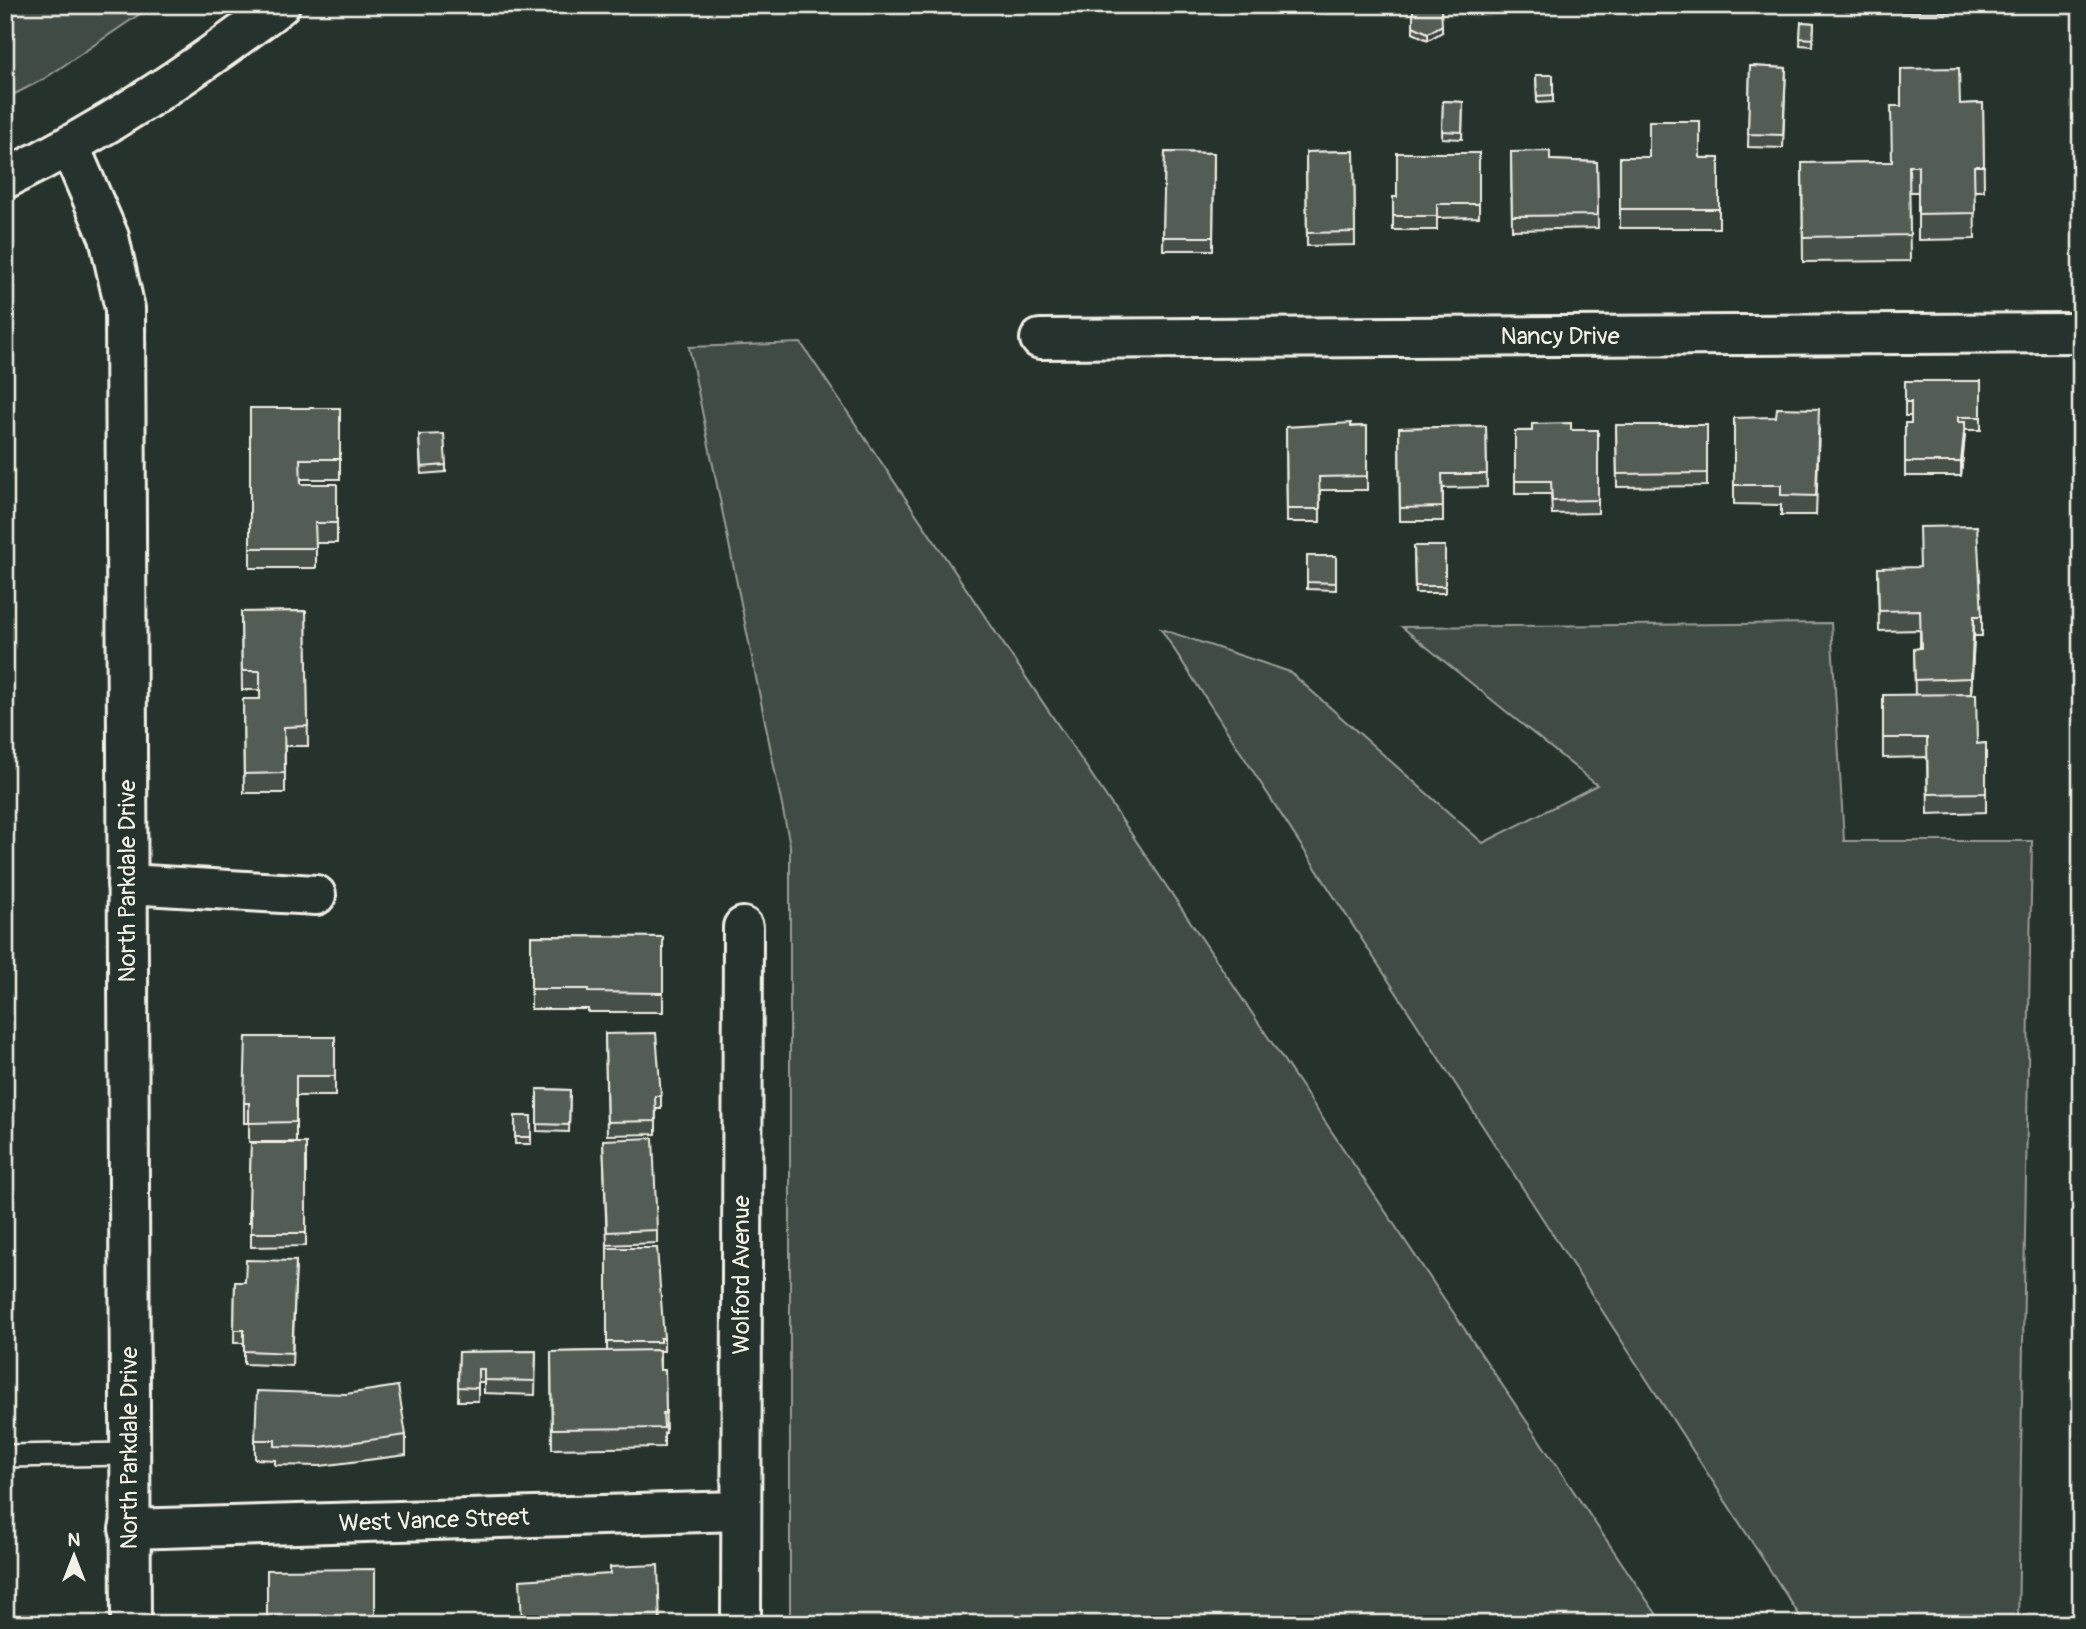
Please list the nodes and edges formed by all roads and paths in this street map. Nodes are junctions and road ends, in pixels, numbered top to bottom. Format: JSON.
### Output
{"nodes":[{"id":1,"x":280,"y":5,"type":"edge"},
{"id":2,"x":70,"y":148,"type":"junction"},
{"id":3,"x":5,"y":179,"type":"edge"},
{"id":4,"x":2081,"y":333,"type":"edge"},
{"id":5,"x":1040,"y":339,"type":"dead end"},
{"id":6,"x":127,"y":884,"type":"junction"},
{"id":7,"x":316,"y":895,"type":"dead end"},
{"id":8,"x":743,"y":927,"type":"dead end"},
{"id":9,"x":129,"y":1454,"type":"junction"},
{"id":10,"x":5,"y":1456,"type":"edge"},
{"id":11,"x":739,"y":1511,"type":"junction"},
{"id":12,"x":129,"y":1529,"type":"junction"},
{"id":13,"x":131,"y":1624,"type":"edge"},
{"id":14,"x":741,"y":1624,"type":"edge"}],
"edges":[{"from":1,"to":2,"type":"street"},
{"from":2,"to":3,"type":"street"},
{"from":2,"to":6,"type":"street","name":"North Parkdale Drive"},
{"from":4,"to":5,"type":"street","name":"Nancy Drive"},
{"from":6,"to":7,"type":"street"},
{"from":6,"to":9,"type":"street","name":"North Parkdale Drive"},
{"from":8,"to":11,"type":"street","name":"Wolford Avenue"},
{"from":9,"to":10,"type":"lane"},
{"from":9,"to":12,"type":"street","name":"North Parkdale Drive"},
{"from":11,"to":12,"type":"street","name":"West Vance Street"},
{"from":11,"to":14,"type":"street","name":"Wolford Avenue"},
{"from":12,"to":13,"type":"street","name":"North Parkdale Drive"}]}
